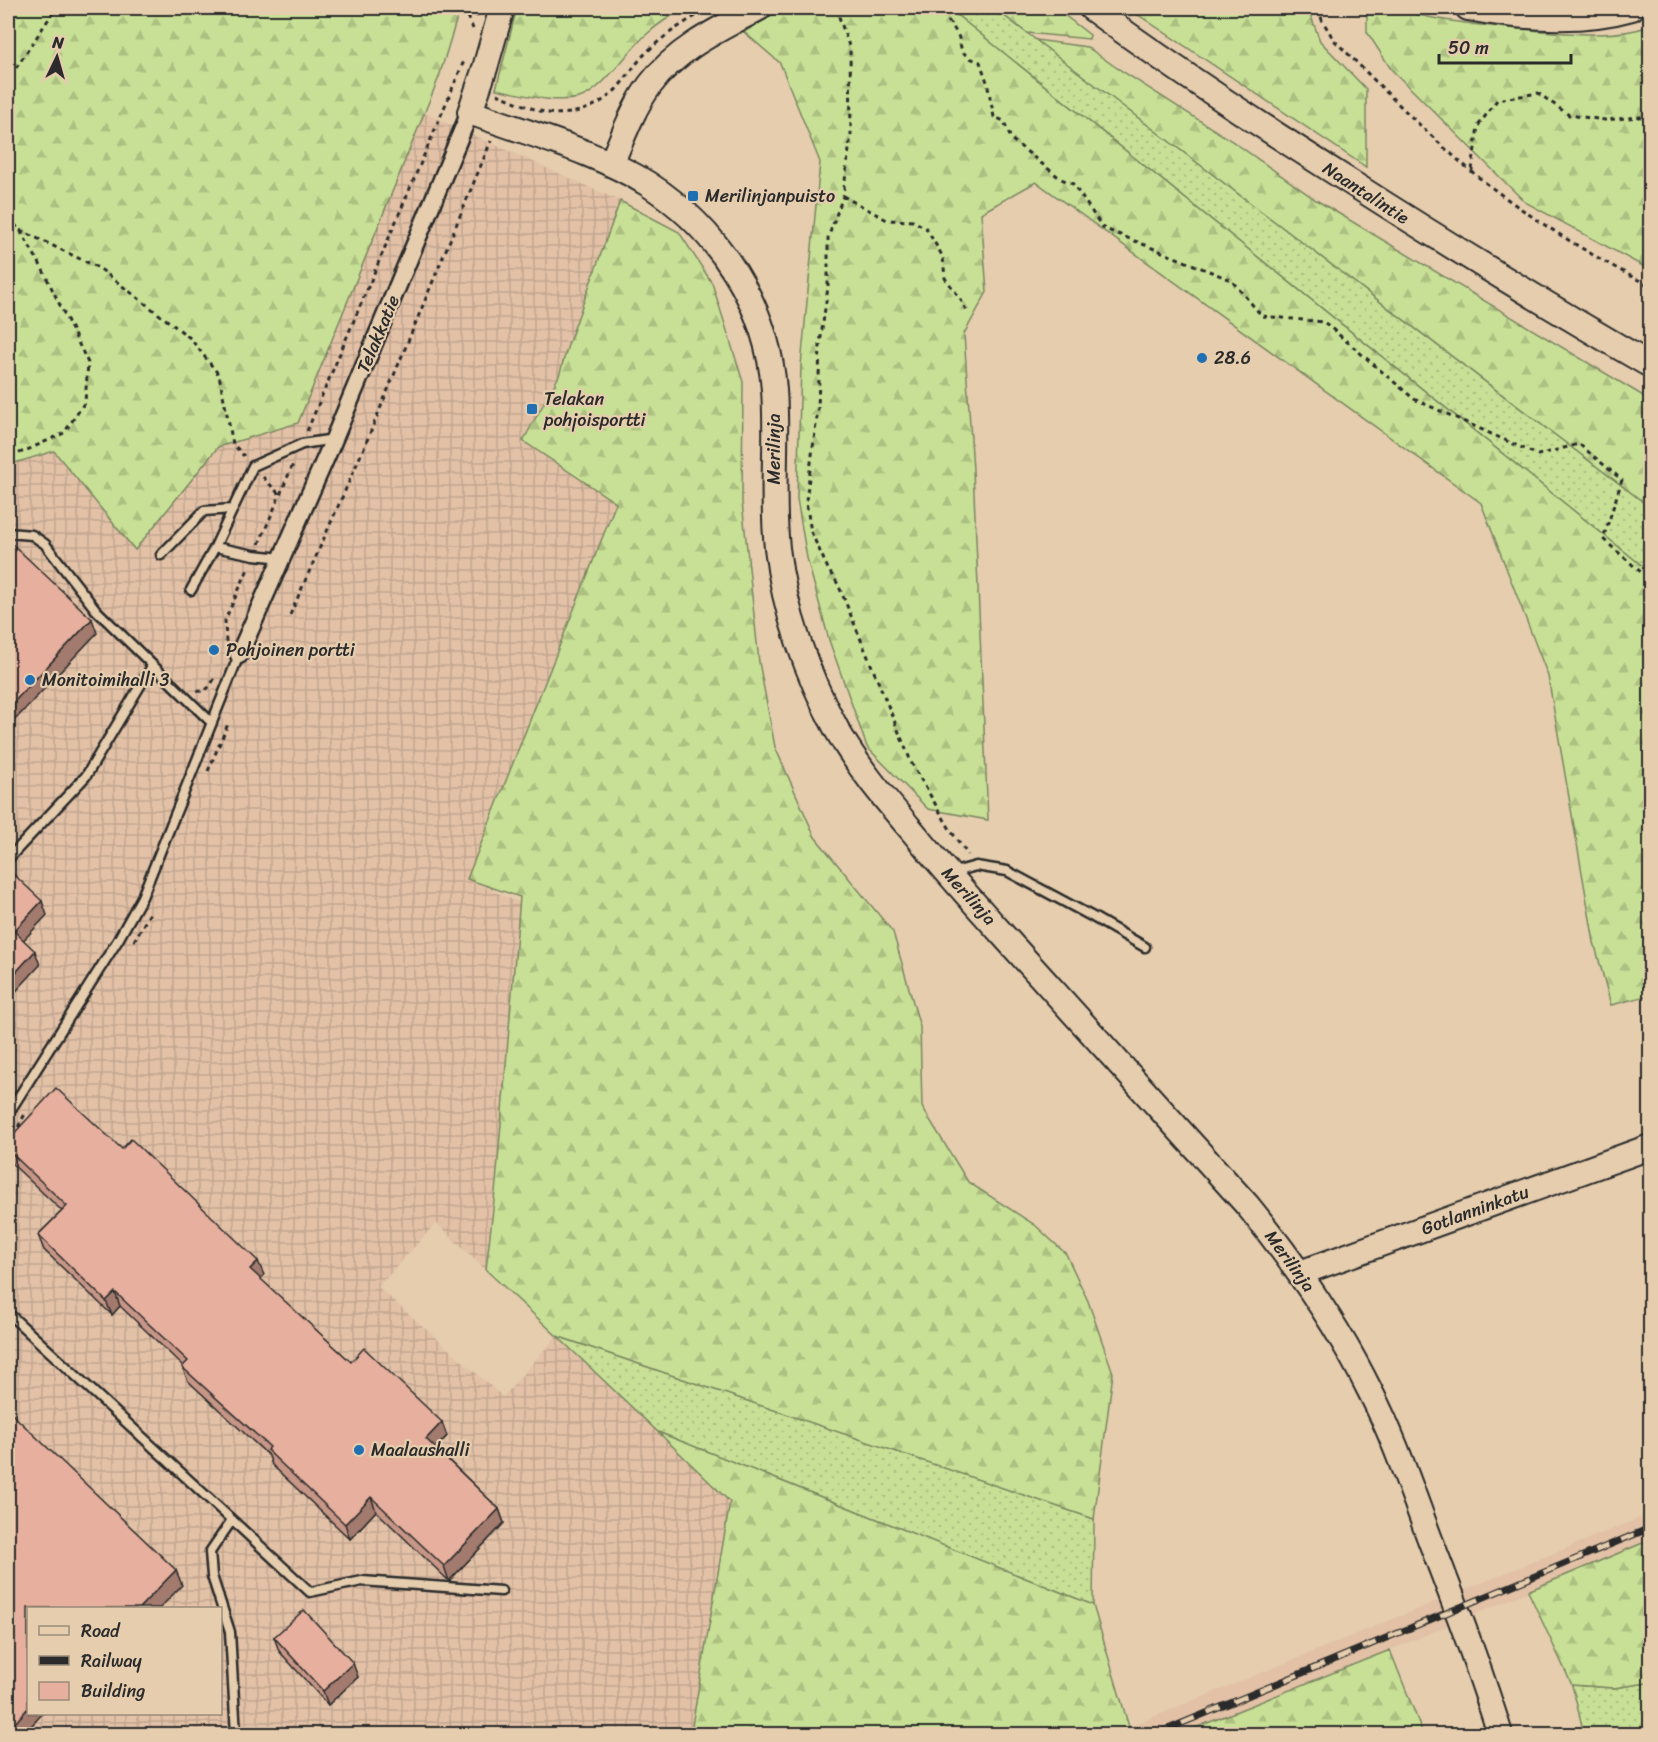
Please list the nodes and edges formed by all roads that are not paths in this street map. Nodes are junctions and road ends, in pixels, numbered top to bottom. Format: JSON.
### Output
{"nodes":[{"id":1,"x":502,"y":8,"type":"edge"},
{"id":2,"x":759,"y":8,"type":"edge"},
{"id":3,"x":1090,"y":8,"type":"edge"},
{"id":4,"x":1468,"y":8,"type":"edge"},
{"id":5,"x":1632,"y":8,"type":"edge"},
{"id":6,"x":470,"y":111,"type":"junction"},
{"id":7,"x":611,"y":164,"type":"junction"},
{"id":8,"x":1650,"y":364,"type":"edge"},
{"id":9,"x":334,"y":439,"type":"junction"},
{"id":10,"x":232,"y":509,"type":"junction"},
{"id":11,"x":8,"y":533,"type":"edge"},
{"id":12,"x":215,"y":547,"type":"junction"},
{"id":13,"x":160,"y":555,"type":"dead end"},
{"id":14,"x":282,"y":558,"type":"junction"},
{"id":15,"x":191,"y":590,"type":"dead end"},
{"id":16,"x":233,"y":652,"type":"joint"},
{"id":17,"x":152,"y":666,"type":"junction"},
{"id":18,"x":211,"y":722,"type":"junction"},
{"id":19,"x":8,"y":859,"type":"edge"},
{"id":20,"x":948,"y":874,"type":"junction"},
{"id":21,"x":1145,"y":947,"type":"dead end"},
{"id":22,"x":8,"y":1114,"type":"edge"},
{"id":23,"x":1650,"y":1147,"type":"edge"},
{"id":24,"x":1300,"y":1273,"type":"junction"},
{"id":25,"x":8,"y":1313,"type":"edge"},
{"id":26,"x":232,"y":1520,"type":"junction"},
{"id":27,"x":501,"y":1591,"type":"dead end"},
{"id":28,"x":222,"y":1607,"type":"edge"},
{"id":29,"x":222,"y":1607,"type":"edge"},
{"id":30,"x":236,"y":1734,"type":"edge"},
{"id":31,"x":1500,"y":1734,"type":"edge"}],
"edges":[{"from":1,"to":6,"type":"street","name":"Telakkatie"},
{"from":2,"to":7,"type":"street"},
{"from":3,"to":8,"type":"street","name":"Naantalintie"},
{"from":4,"to":5,"type":"street"},
{"from":6,"to":7,"type":"street","name":"Merilinja"},
{"from":6,"to":9,"type":"street","name":"Telakkatie"},
{"from":7,"to":20,"type":"street","name":"Merilinja"},
{"from":9,"to":10,"type":"lane"},
{"from":9,"to":14,"type":"street","name":"Telakkatie"},
{"from":10,"to":12,"type":"lane"},
{"from":10,"to":13,"type":"lane"},
{"from":11,"to":17,"type":"lane"},
{"from":12,"to":14,"type":"lane"},
{"from":12,"to":15,"type":"lane"},
{"from":14,"to":16,"type":"street","name":"Telakkatie"},
{"from":16,"to":18,"type":"lane"},
{"from":17,"to":18,"type":"lane"},
{"from":17,"to":19,"type":"lane"},
{"from":18,"to":22,"type":"lane"},
{"from":20,"to":21,"type":"lane"},
{"from":20,"to":24,"type":"street","name":"Merilinja"},
{"from":23,"to":24,"type":"street","name":"Gotlanninkatu"},
{"from":24,"to":31,"type":"street","name":"Merilinja"},
{"from":25,"to":26,"type":"lane"},
{"from":26,"to":27,"type":"lane"},
{"from":26,"to":29,"type":"lane"},
{"from":28,"to":30,"type":"lane"}]}
